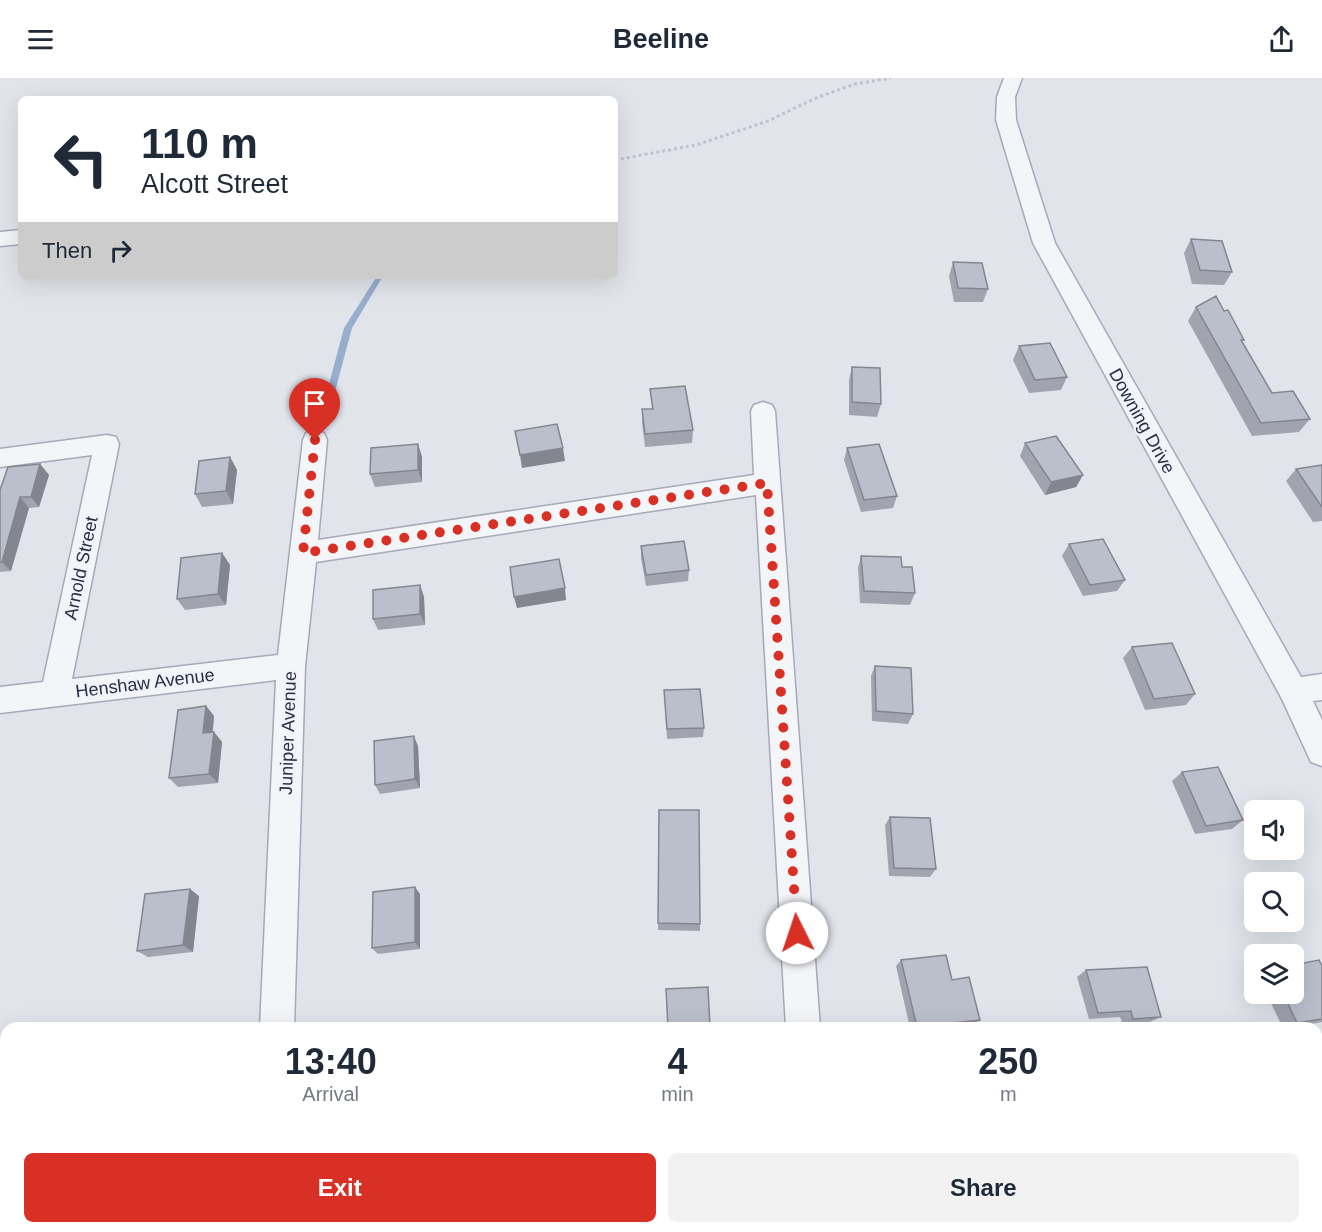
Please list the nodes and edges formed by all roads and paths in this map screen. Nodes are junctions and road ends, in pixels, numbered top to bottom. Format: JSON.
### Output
{"nodes":[{"id":1,"x":891,"y":78,"type":"edge"},
{"id":2,"x":1013,"y":78,"type":"edge"},
{"id":3,"x":618,"y":159,"type":"edge"},
{"id":4,"x":18,"y":237,"type":"edge"},
{"id":5,"x":0,"y":239,"type":"edge"},
{"id":6,"x":763,"y":411,"type":"dead end"},
{"id":7,"x":315,"y":440,"type":"dead end"},
{"id":8,"x":0,"y":458,"type":"edge"},
{"id":9,"x":767,"y":483,"type":"junction"},
{"id":10,"x":303,"y":553,"type":"junction"},
{"id":11,"x":291,"y":666,"type":"junction"},
{"id":12,"x":1322,"y":687,"type":"edge"},
{"id":13,"x":1293,"y":691,"type":"junction"},
{"id":14,"x":55,"y":693,"type":"junction"},
{"id":15,"x":0,"y":700,"type":"edge"},
{"id":16,"x":1322,"y":752,"type":"edge"},
{"id":17,"x":277,"y":1022,"type":"edge"},
{"id":18,"x":804,"y":1022,"type":"edge"}],
"edges":[{"from":1,"to":3,"type":"path"},
{"from":2,"to":13,"type":"street","name":"Downing Drive"},
{"from":4,"to":5,"type":"street"},
{"from":6,"to":9,"type":"street"},
{"from":7,"to":10,"type":"street","name":"Juniper Avenue"},
{"from":8,"to":14,"type":"street","name":"Arnold Street"},
{"from":9,"to":10,"type":"street"},
{"from":9,"to":18,"type":"street"},
{"from":10,"to":11,"type":"street","name":"Juniper Avenue"},
{"from":11,"to":14,"type":"street","name":"Henshaw Avenue"},
{"from":11,"to":17,"type":"street","name":"Juniper Avenue"},
{"from":12,"to":13,"type":"street"},
{"from":13,"to":16,"type":"street","name":"Downing Drive"},
{"from":14,"to":15,"type":"street","name":"Henshaw Avenue"}]}
